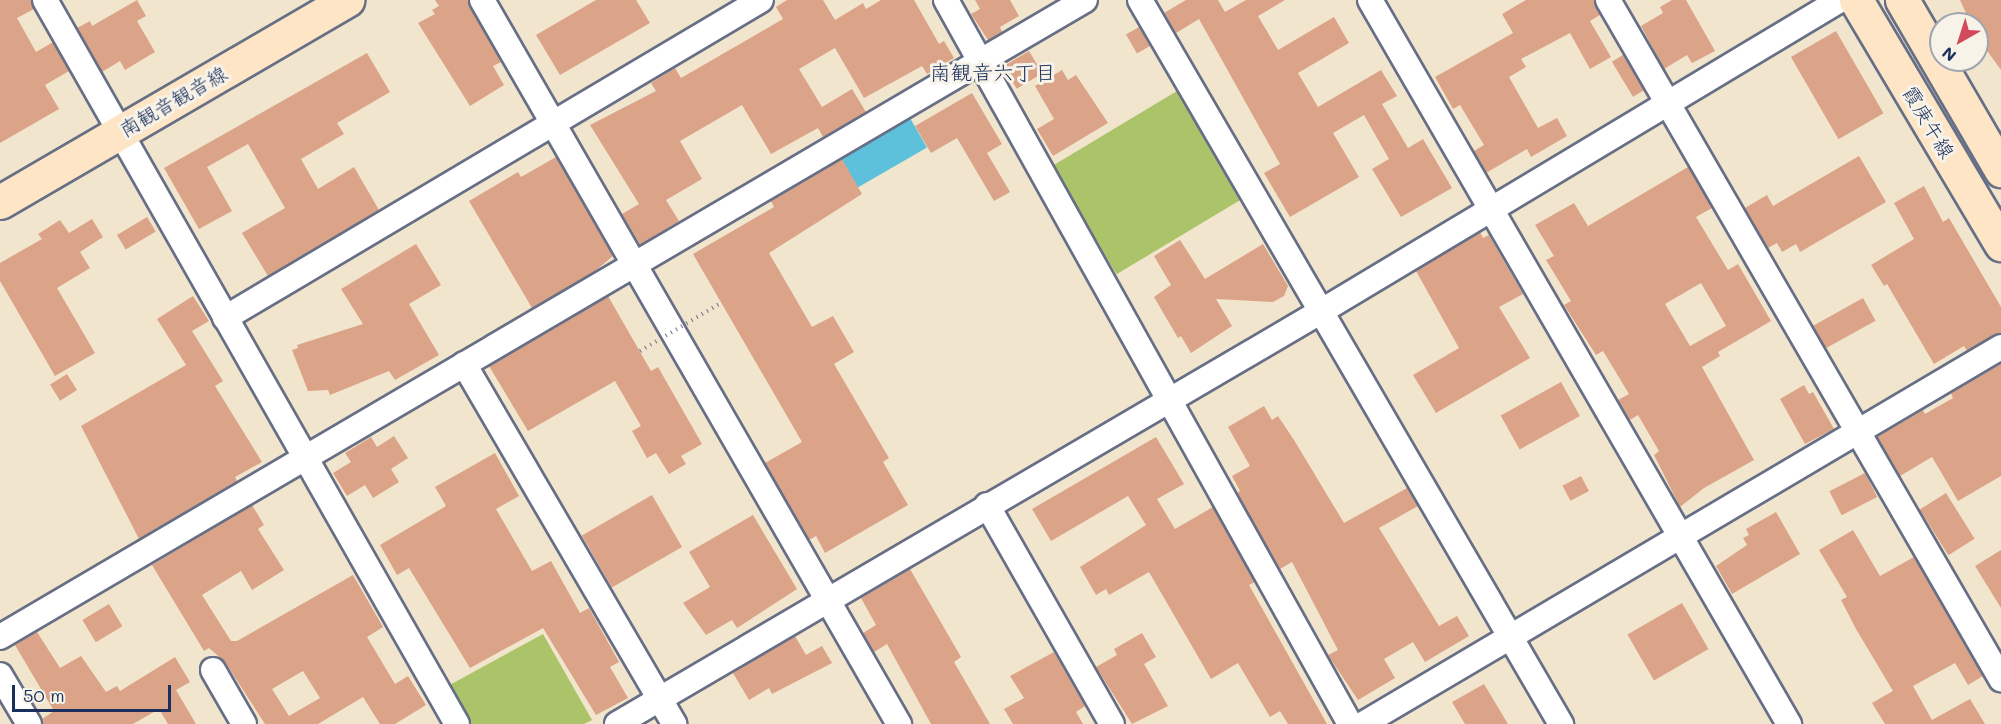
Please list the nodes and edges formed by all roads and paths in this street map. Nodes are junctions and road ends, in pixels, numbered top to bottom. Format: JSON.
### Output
{"nodes":[{"id":1,"x":45,"y":0,"type":"edge"},
{"id":2,"x":347,"y":0,"type":"edge"},
{"id":3,"x":482,"y":0,"type":"edge"},
{"id":4,"x":761,"y":0,"type":"edge"},
{"id":5,"x":946,"y":0,"type":"edge"},
{"id":6,"x":1084,"y":0,"type":"edge"},
{"id":7,"x":1140,"y":0,"type":"edge"},
{"id":8,"x":1370,"y":0,"type":"edge"},
{"id":9,"x":1608,"y":0,"type":"edge"},
{"id":10,"x":1840,"y":0,"type":"edge"},
{"id":11,"x":1856,"y":0,"type":"edge"},
{"id":12,"x":1902,"y":0,"type":"edge"},
{"id":13,"x":981,"y":60,"type":"junction"},
{"id":14,"x":1667,"y":101,"type":"junction"},
{"id":15,"x":552,"y":123,"type":"junction"},
{"id":16,"x":120,"y":131,"type":"junction"},
{"id":17,"x":2001,"y":170,"type":"edge"},
{"id":18,"x":0,"y":202,"type":"edge"},
{"id":19,"x":1490,"y":207,"type":"junction"},
{"id":20,"x":2001,"y":244,"type":"edge"},
{"id":21,"x":632,"y":267,"type":"junction"},
{"id":22,"x":721,"y":303,"type":"dead end"},
{"id":23,"x":1320,"y":312,"type":"junction"},
{"id":24,"x":225,"y":318,"type":"junction"},
{"id":25,"x":2001,"y":347,"type":"edge"},
{"id":26,"x":640,"y":351,"type":"dead end"},
{"id":27,"x":464,"y":364,"type":"junction"},
{"id":28,"x":1171,"y":398,"type":"junction"},
{"id":29,"x":1856,"y":431,"type":"junction"},
{"id":30,"x":306,"y":458,"type":"junction"},
{"id":31,"x":987,"y":505,"type":"junction"},
{"id":32,"x":1680,"y":535,"type":"junction"},
{"id":33,"x":826,"y":600,"type":"junction"},
{"id":34,"x":0,"y":637,"type":"edge"},
{"id":35,"x":1510,"y":637,"type":"junction"},
{"id":36,"x":213,"y":670,"type":"dead end"},
{"id":37,"x":0,"y":675,"type":"edge"},
{"id":38,"x":2001,"y":680,"type":"edge"},
{"id":39,"x":660,"y":699,"type":"junction"},
{"id":40,"x":29,"y":724,"type":"edge"},
{"id":41,"x":244,"y":724,"type":"edge"},
{"id":42,"x":457,"y":724,"type":"edge"},
{"id":43,"x":616,"y":724,"type":"edge"},
{"id":44,"x":674,"y":724,"type":"edge"},
{"id":45,"x":899,"y":724,"type":"edge"},
{"id":46,"x":1113,"y":724,"type":"edge"},
{"id":47,"x":1350,"y":724,"type":"edge"},
{"id":48,"x":1363,"y":724,"type":"edge"},
{"id":49,"x":1561,"y":724,"type":"edge"},
{"id":50,"x":1789,"y":724,"type":"edge"}],
"edges":[{"from":1,"to":16,"type":"street"},
{"from":2,"to":16,"type":"street","name":"南観音観音線"},
{"from":3,"to":15,"type":"street"},
{"from":4,"to":15,"type":"street"},
{"from":5,"to":13,"type":"street"},
{"from":6,"to":13,"type":"street"},
{"from":7,"to":23,"type":"street"},
{"from":8,"to":19,"type":"street"},
{"from":9,"to":14,"type":"street"},
{"from":10,"to":14,"type":"street"},
{"from":11,"to":20,"type":"street","name":"霞庚午線"},
{"from":12,"to":17,"type":"street"},
{"from":13,"to":21,"type":"street"},
{"from":13,"to":28,"type":"street"},
{"from":14,"to":19,"type":"street"},
{"from":14,"to":29,"type":"street"},
{"from":15,"to":21,"type":"street"},
{"from":15,"to":24,"type":"street"},
{"from":16,"to":18,"type":"street","name":"南観音観音線"},
{"from":16,"to":24,"type":"street"},
{"from":19,"to":23,"type":"street"},
{"from":19,"to":32,"type":"street"},
{"from":21,"to":27,"type":"street"},
{"from":21,"to":33,"type":"street"},
{"from":22,"to":26,"type":"path","bridge":true},
{"from":23,"to":28,"type":"street"},
{"from":23,"to":35,"type":"street"},
{"from":24,"to":30,"type":"street"},
{"from":25,"to":29,"type":"street"},
{"from":27,"to":30,"type":"street"},
{"from":27,"to":39,"type":"street"},
{"from":28,"to":31,"type":"street"},
{"from":28,"to":47,"type":"street"},
{"from":29,"to":32,"type":"street"},
{"from":29,"to":38,"type":"street"},
{"from":30,"to":34,"type":"street"},
{"from":30,"to":42,"type":"street"},
{"from":31,"to":33,"type":"street"},
{"from":31,"to":46,"type":"street"},
{"from":32,"to":35,"type":"street"},
{"from":32,"to":50,"type":"street"},
{"from":33,"to":39,"type":"street"},
{"from":33,"to":45,"type":"street"},
{"from":35,"to":48,"type":"street"},
{"from":35,"to":49,"type":"street"},
{"from":36,"to":41,"type":"street"},
{"from":37,"to":40,"type":"street"},
{"from":39,"to":43,"type":"street"},
{"from":39,"to":44,"type":"street"}]}
